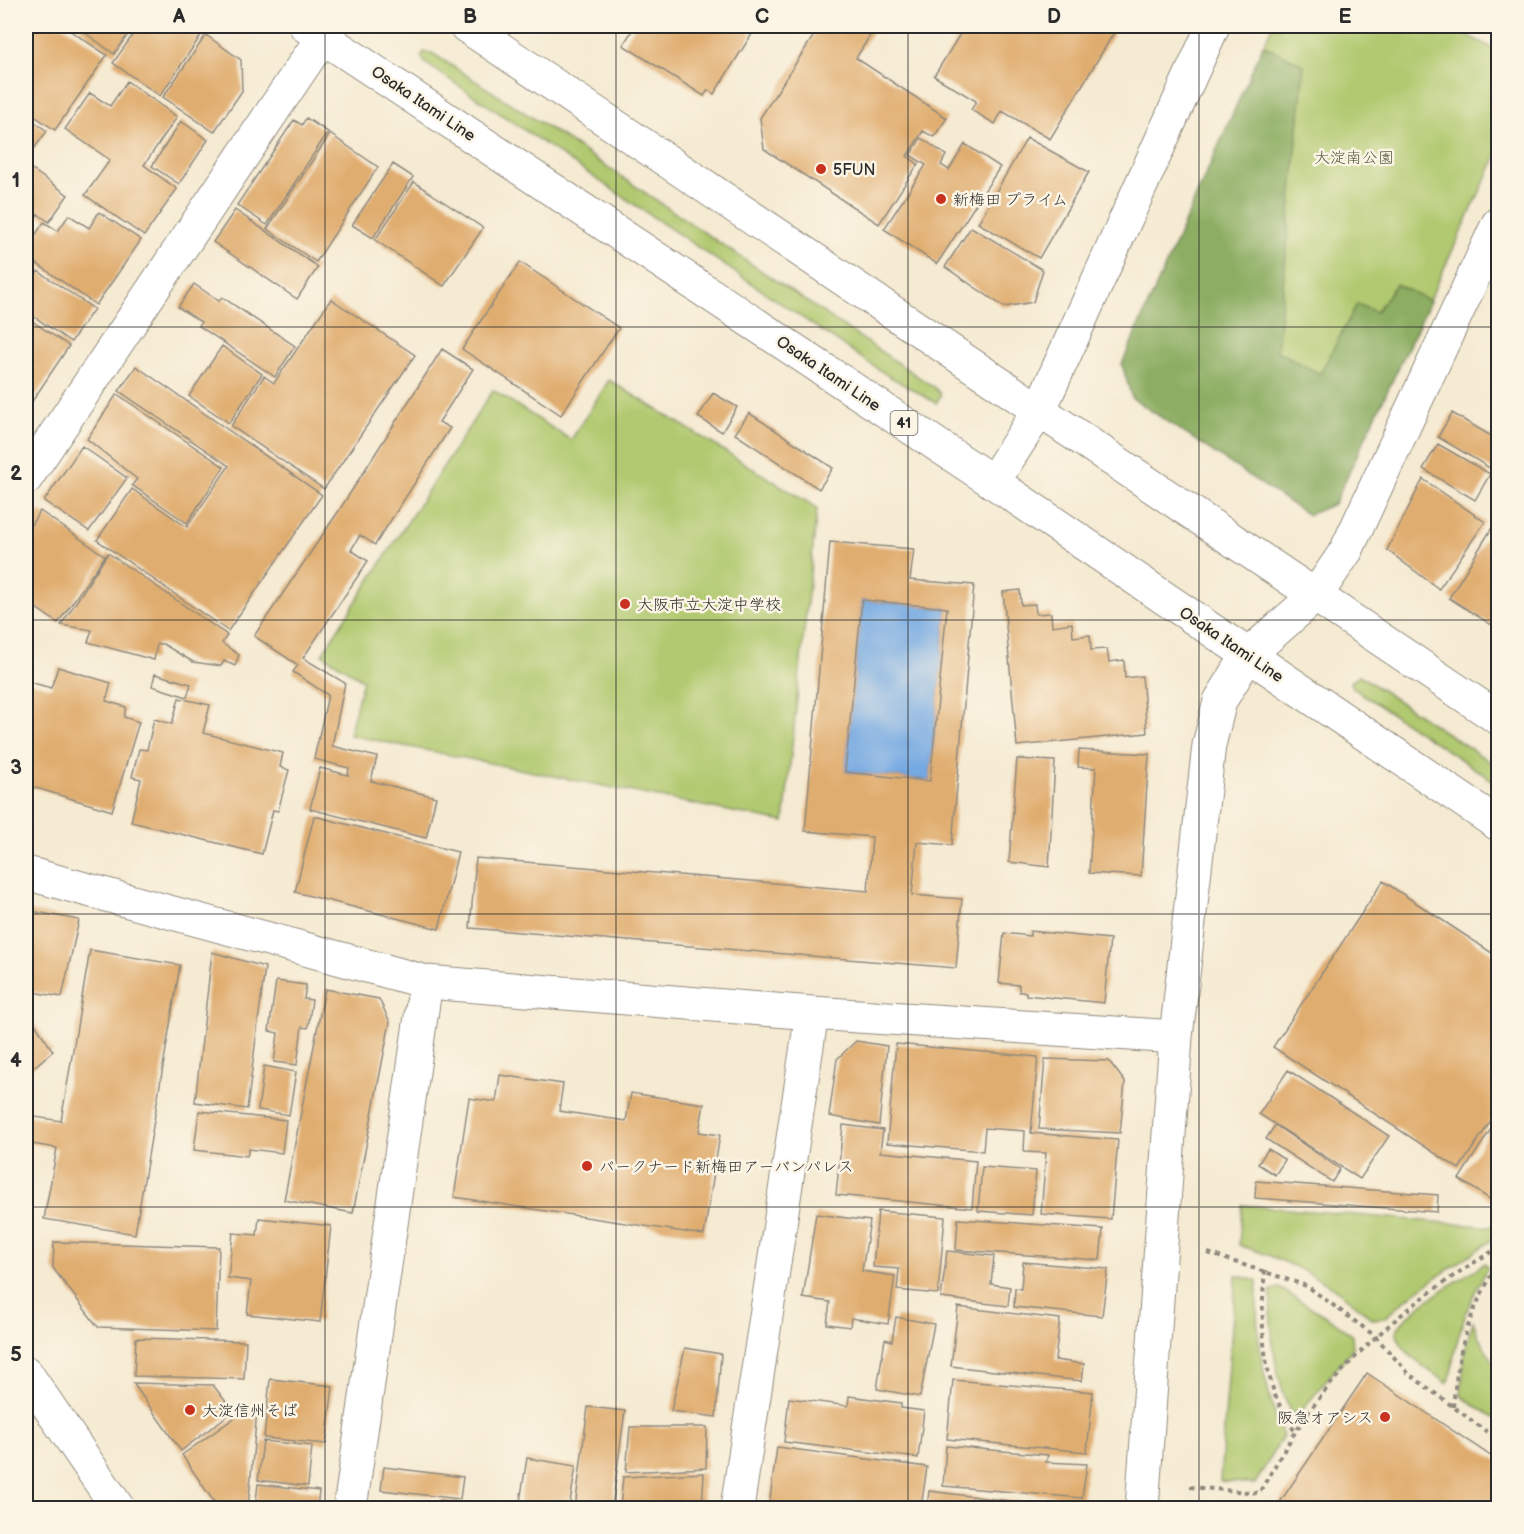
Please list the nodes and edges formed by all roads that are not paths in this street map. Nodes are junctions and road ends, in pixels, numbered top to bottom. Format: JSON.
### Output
{"nodes":[{"id":1,"x":466,"y":26,"type":"edge"},
{"id":2,"x":1213,"y":26,"type":"edge"},
{"id":3,"x":317,"y":28,"type":"edge"},
{"id":4,"x":1498,"y":224,"type":"edge"},
{"id":5,"x":1040,"y":410,"type":"junction"},
{"id":6,"x":26,"y":478,"type":"edge"},
{"id":7,"x":993,"y":482,"type":"junction"},
{"id":8,"x":1316,"y":596,"type":"junction"},
{"id":9,"x":1248,"y":655,"type":"junction"},
{"id":10,"x":1498,"y":718,"type":"edge"},
{"id":11,"x":1498,"y":824,"type":"edge"},
{"id":12,"x":26,"y":873,"type":"edge"},
{"id":13,"x":426,"y":982,"type":"junction"},
{"id":14,"x":812,"y":1013,"type":"junction"},
{"id":15,"x":1176,"y":1037,"type":"junction"},
{"id":16,"x":26,"y":1373,"type":"edge"},
{"id":17,"x":118,"y":1509,"type":"edge"},
{"id":18,"x":350,"y":1509,"type":"edge"},
{"id":19,"x":736,"y":1509,"type":"edge"},
{"id":20,"x":1142,"y":1509,"type":"edge"}],
"edges":[{"from":1,"to":5,"type":"street"},
{"from":2,"to":5,"type":"street"},
{"from":3,"to":6,"type":"street"},
{"from":3,"to":7,"type":"street","name":"Osaka Itami Line","number":"41"},
{"from":4,"to":8,"type":"street"},
{"from":5,"to":7,"type":"street"},
{"from":5,"to":8,"type":"street"},
{"from":7,"to":9,"type":"street","name":"Osaka Itami Line","number":"41"},
{"from":8,"to":9,"type":"street"},
{"from":8,"to":10,"type":"street"},
{"from":9,"to":11,"type":"street","name":"Osaka Itami Line","number":"41"},
{"from":9,"to":15,"type":"street"},
{"from":12,"to":13,"type":"street"},
{"from":13,"to":14,"type":"street"},
{"from":13,"to":18,"type":"street"},
{"from":14,"to":15,"type":"street"},
{"from":14,"to":19,"type":"street"},
{"from":15,"to":20,"type":"street"},
{"from":16,"to":17,"type":"street"}]}
